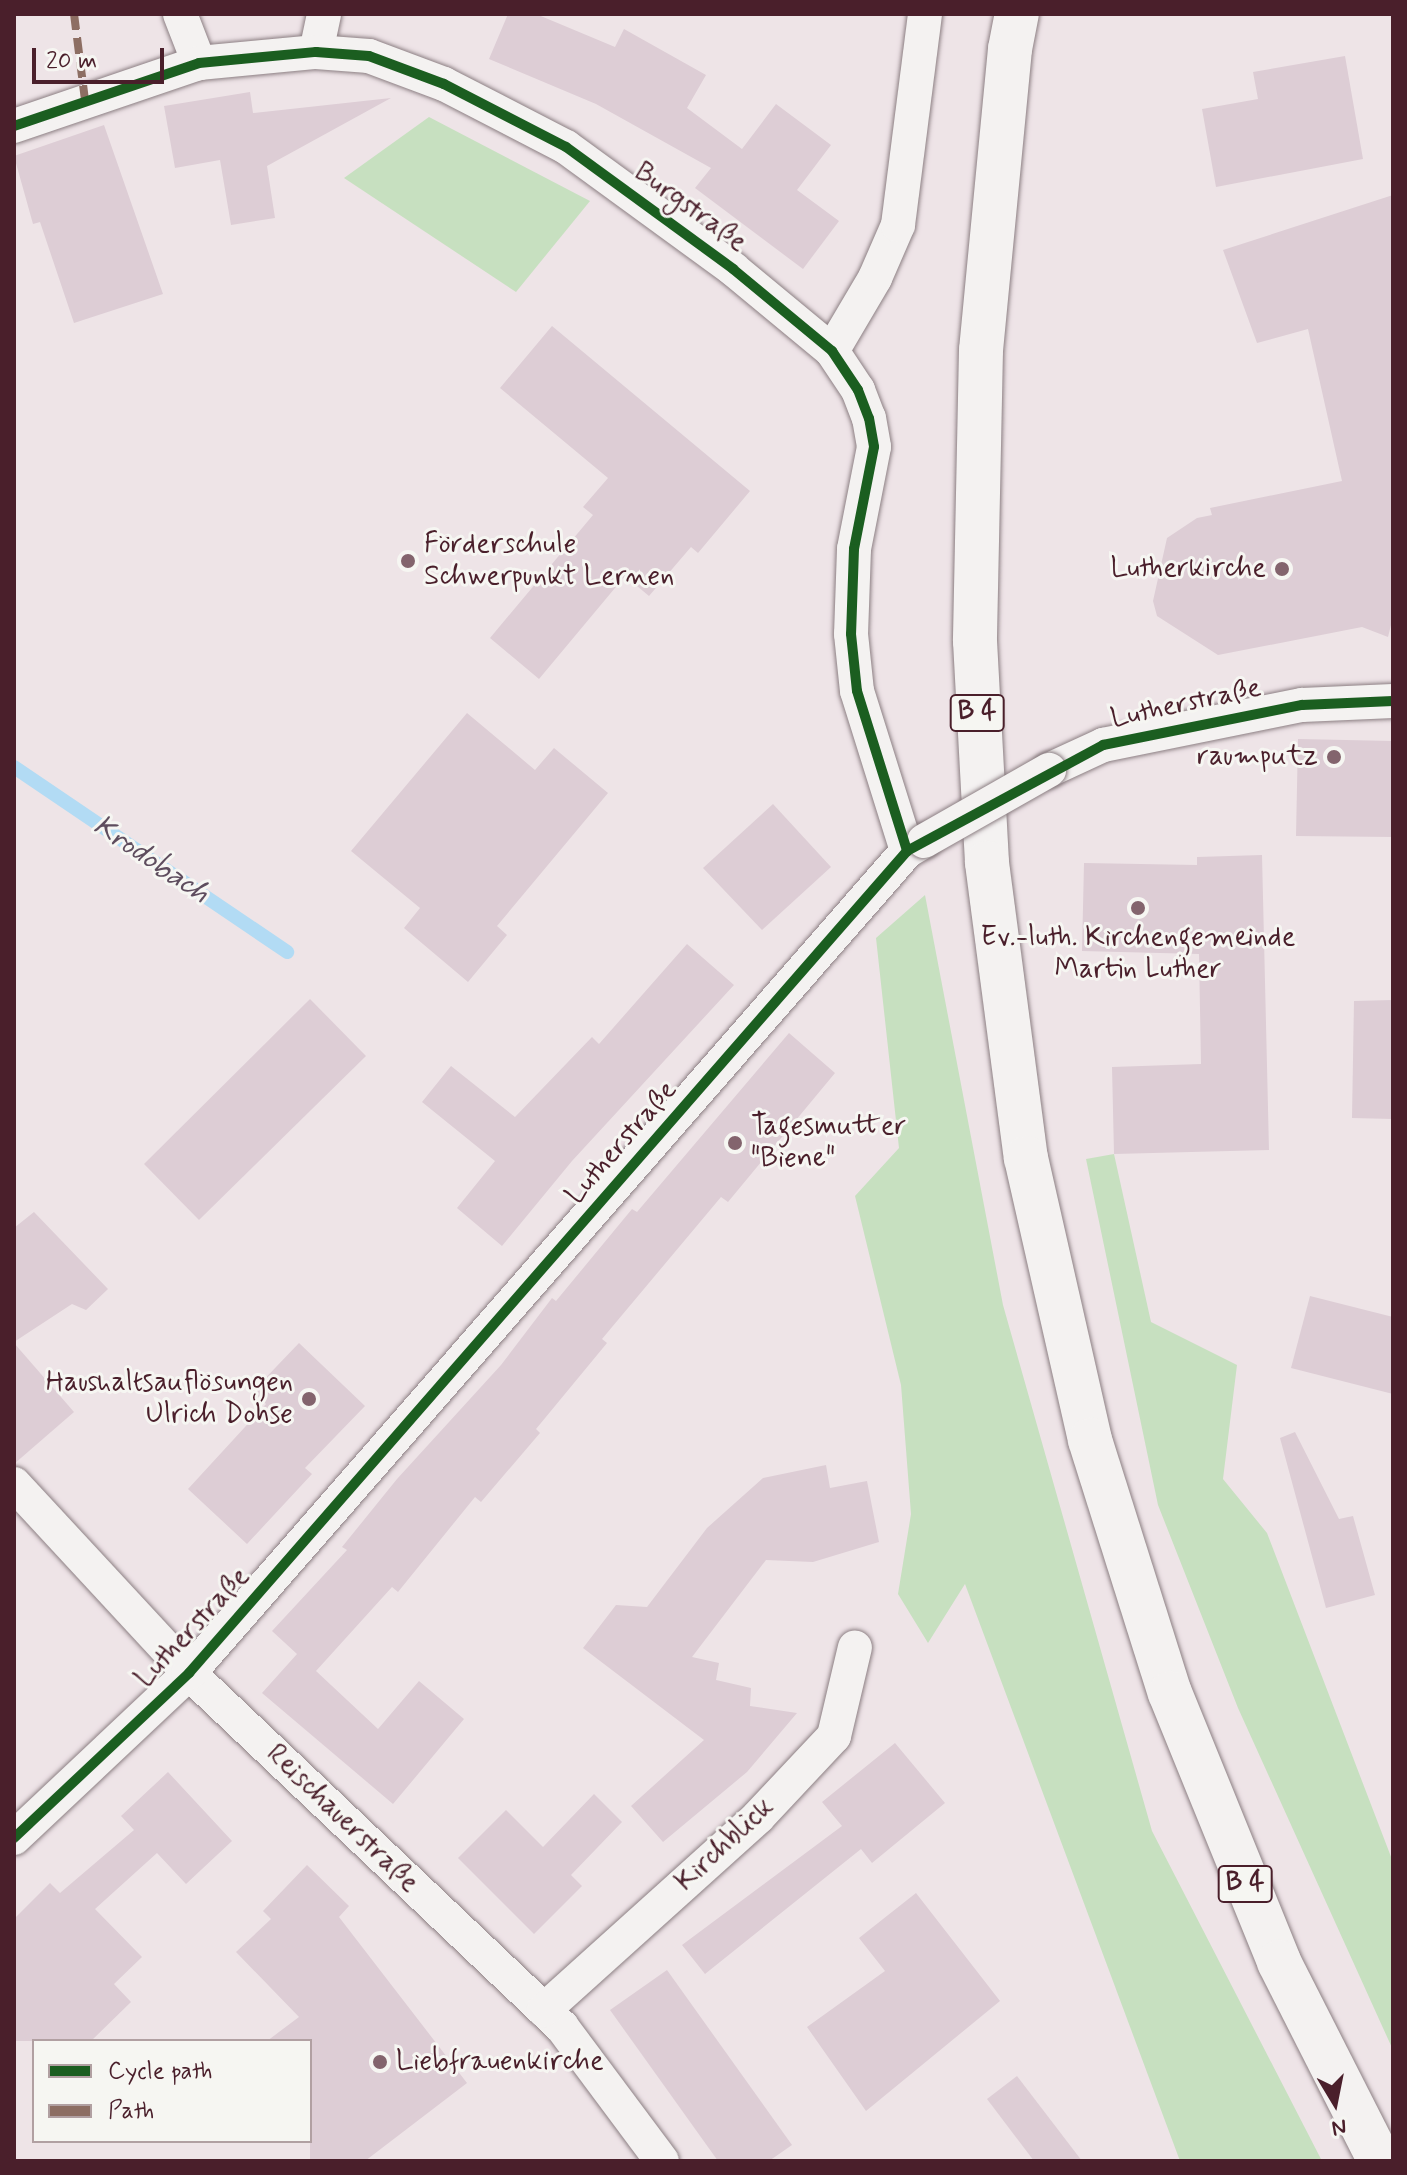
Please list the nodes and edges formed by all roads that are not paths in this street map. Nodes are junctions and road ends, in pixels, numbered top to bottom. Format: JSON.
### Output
{"nodes":[{"id":1,"x":180,"y":14,"type":"edge"},
{"id":2,"x":324,"y":14,"type":"edge"},
{"id":3,"x":925,"y":14,"type":"edge"},
{"id":4,"x":1013,"y":32,"type":"edge"},
{"id":5,"x":316,"y":52,"type":"junction"},
{"id":6,"x":199,"y":63,"type":"junction"},
{"id":7,"x":14,"y":126,"type":"edge"},
{"id":8,"x":832,"y":351,"type":"junction"},
{"id":9,"x":1393,"y":701,"type":"edge"},
{"id":10,"x":916,"y":846,"type":"junction"},
{"id":11,"x":14,"y":1484,"type":"edge"},
{"id":12,"x":855,"y":1647,"type":"dead end"},
{"id":13,"x":189,"y":1673,"type":"junction"},
{"id":14,"x":14,"y":1838,"type":"edge"},
{"id":15,"x":544,"y":2010,"type":"junction"},
{"id":16,"x":644,"y":2155,"type":"edge"},
{"id":17,"x":1380,"y":2161,"type":"edge"}],
"edges":[{"from":1,"to":6,"type":"street"},
{"from":2,"to":5,"type":"street"},
{"from":3,"to":8,"type":"street"},
{"from":4,"to":17,"type":"highway","number":"B 4"},
{"from":5,"to":6,"type":"street","name":"Burgstraße"},
{"from":5,"to":8,"type":"street","name":"Burgstraße"},
{"from":6,"to":7,"type":"street","name":"Burgstraße"},
{"from":8,"to":10,"type":"street","name":"Burgstraße"},
{"from":9,"to":10,"type":"street","name":"Lutherstraße","bridge":true},
{"from":10,"to":13,"type":"street","name":"Lutherstraße"},
{"from":11,"to":13,"type":"street","name":"Reischauerstraße"},
{"from":12,"to":15,"type":"street","name":"Kirchblick"},
{"from":13,"to":14,"type":"street","name":"Lutherstraße"},
{"from":13,"to":15,"type":"street","name":"Reischauerstraße"},
{"from":15,"to":16,"type":"street","name":"Reischauerstraße"}]}
